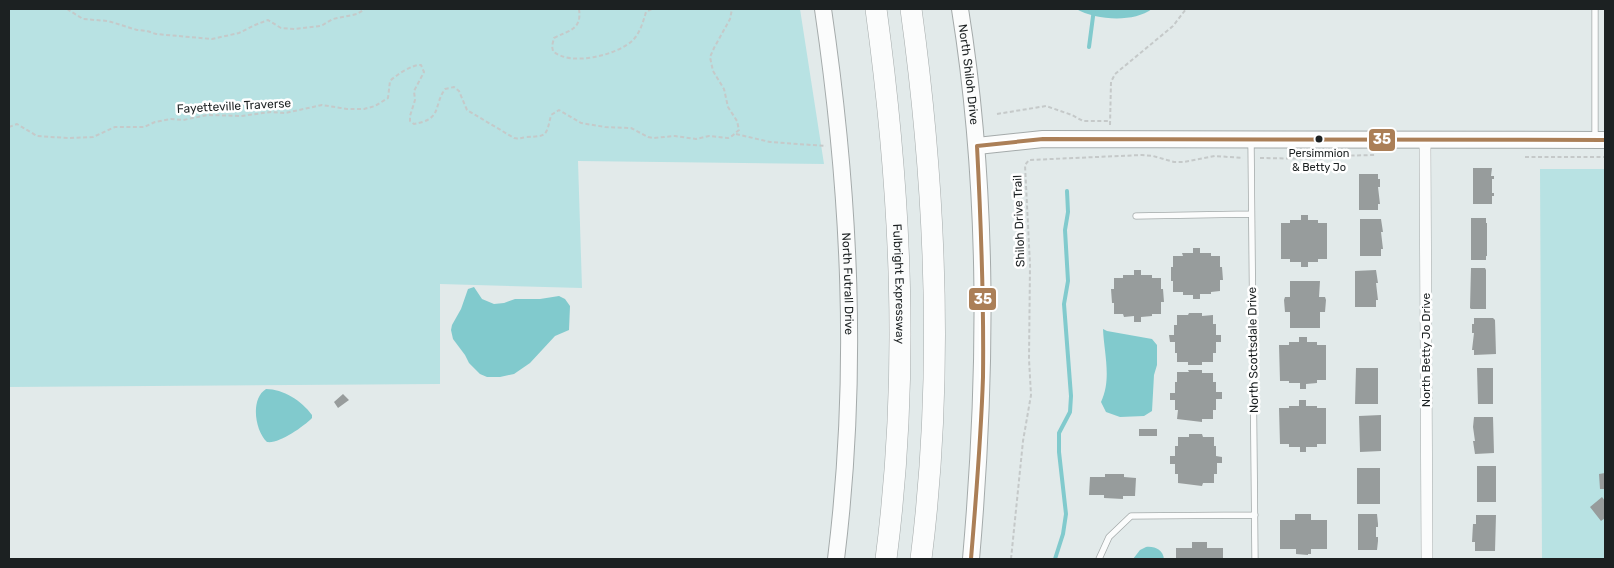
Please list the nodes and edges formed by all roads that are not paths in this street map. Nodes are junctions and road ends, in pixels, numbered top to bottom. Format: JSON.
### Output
{"nodes":[{"id":1,"x":823,"y":9,"type":"edge"},
{"id":2,"x":876,"y":9,"type":"edge"},
{"id":3,"x":911,"y":9,"type":"edge"},
{"id":4,"x":960,"y":9,"type":"edge"},
{"id":5,"x":1596,"y":9,"type":"edge"},
{"id":6,"x":1251,"y":140,"type":"junction"},
{"id":7,"x":1425,"y":140,"type":"junction"},
{"id":8,"x":1600,"y":140,"type":"edge"},
{"id":9,"x":977,"y":146,"type":"junction"},
{"id":10,"x":1252,"y":214,"type":"junction"},
{"id":11,"x":1136,"y":216,"type":"dead end"},
{"id":12,"x":1255,"y":515,"type":"junction"},
{"id":13,"x":836,"y":559,"type":"edge"},
{"id":14,"x":886,"y":559,"type":"edge"},
{"id":15,"x":921,"y":559,"type":"edge"},
{"id":16,"x":971,"y":559,"type":"edge"},
{"id":17,"x":1099,"y":559,"type":"edge"},
{"id":18,"x":1255,"y":559,"type":"edge"},
{"id":19,"x":1427,"y":559,"type":"edge"}],
"edges":[{"from":1,"to":13,"type":"main road","name":"North Futrall Drive"},
{"from":2,"to":14,"type":"highway","name":"Fulbright Expressway"},
{"from":3,"to":15,"type":"highway"},
{"from":4,"to":9,"type":"main road","name":"North Shiloh Drive"},
{"from":5,"to":8,"type":"lane"},
{"from":6,"to":7,"type":"main road"},
{"from":6,"to":9,"type":"main road"},
{"from":6,"to":10,"type":"lane","name":"North Scottsdale Drive"},
{"from":7,"to":8,"type":"main road"},
{"from":7,"to":19,"type":"street","name":"North Betty Jo Drive"},
{"from":9,"to":16,"type":"main road","name":"North Shiloh Drive"},
{"from":10,"to":11,"type":"lane"},
{"from":10,"to":12,"type":"lane","name":"North Scottsdale Drive"},
{"from":12,"to":17,"type":"lane"},
{"from":12,"to":18,"type":"lane","name":"North Scottsdale Drive"}]}
